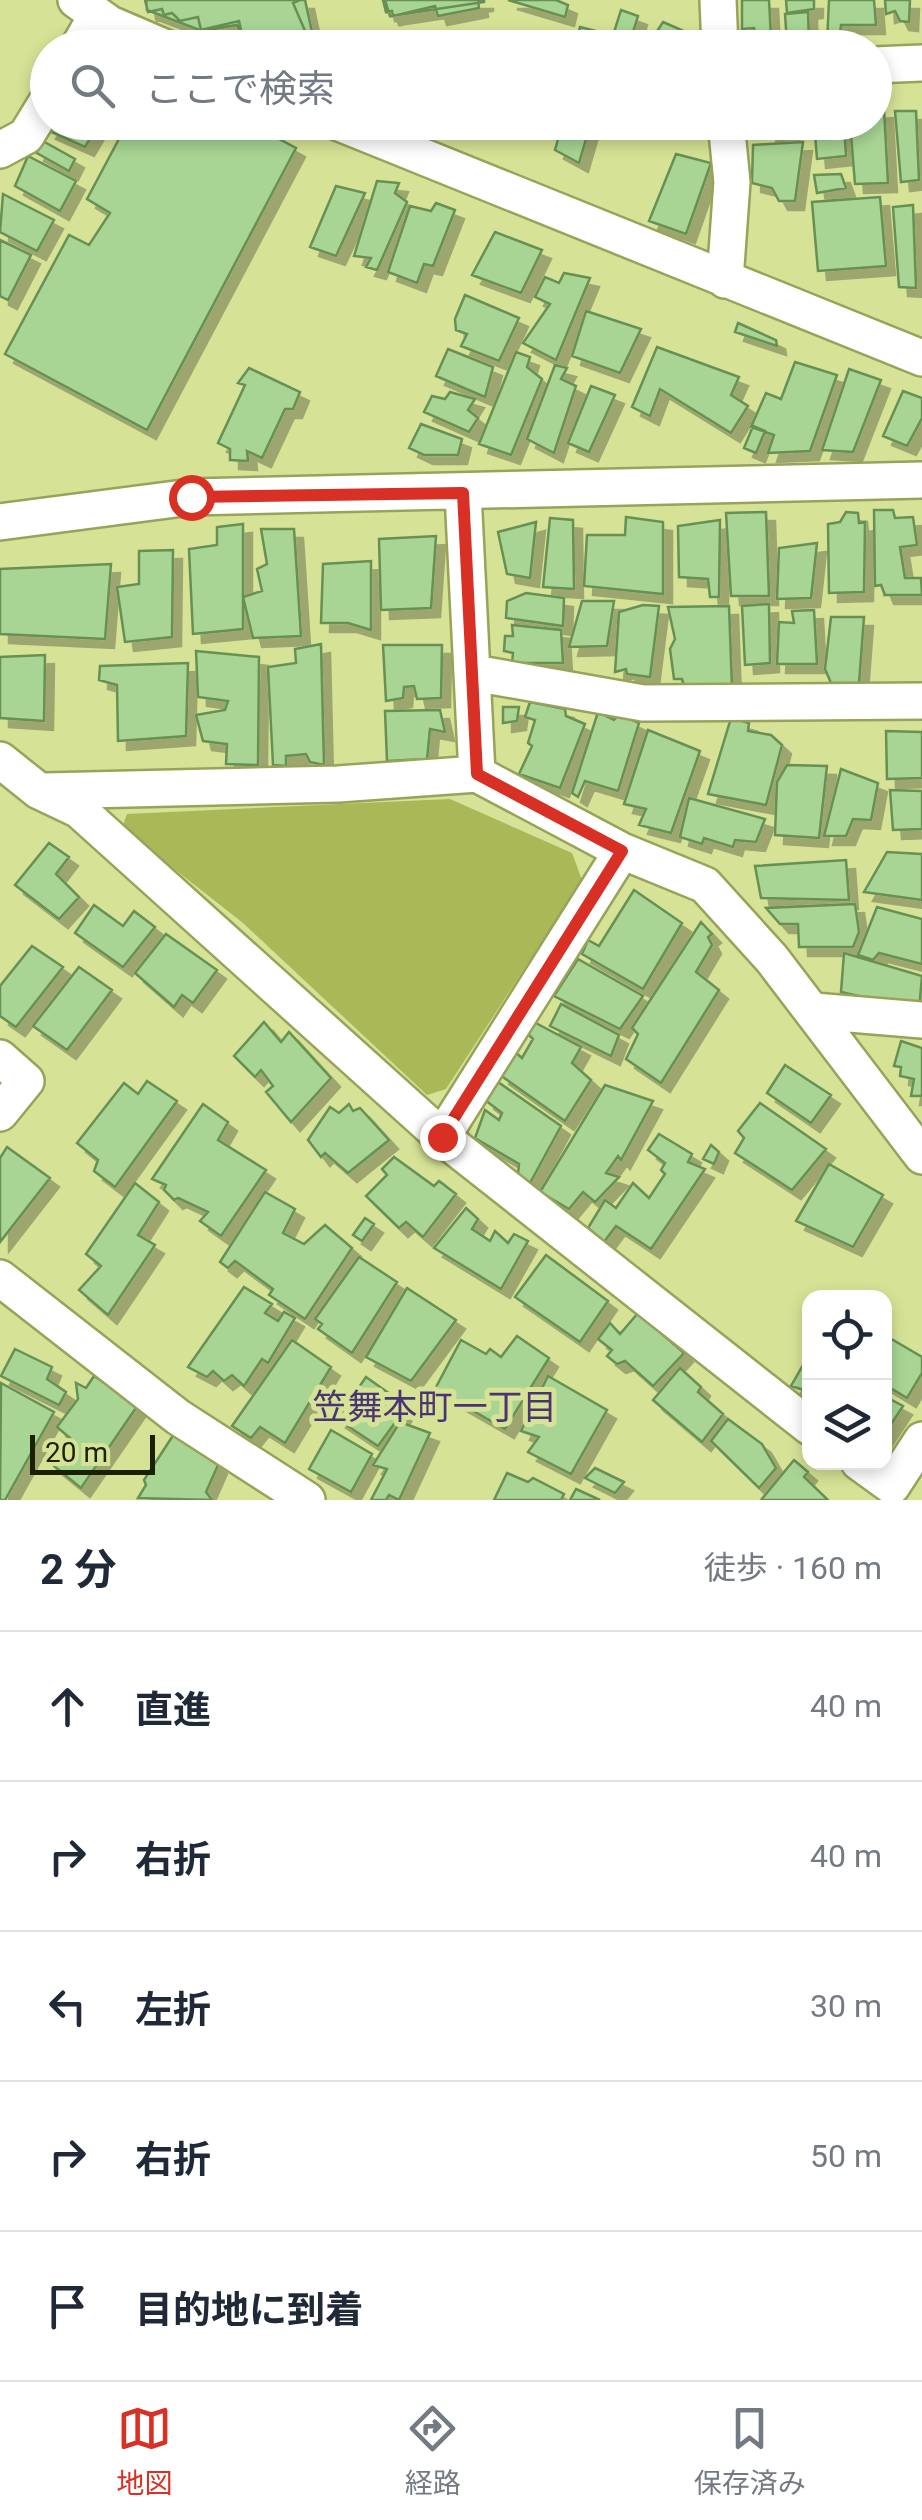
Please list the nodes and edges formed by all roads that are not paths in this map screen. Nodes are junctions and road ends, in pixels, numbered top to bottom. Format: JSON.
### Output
{"nodes":[{"id":1,"x":718,"y":0,"type":"edge"},
{"id":2,"x":87,"y":7,"type":"edge"},
{"id":3,"x":131,"y":30,"type":"edge"},
{"id":4,"x":719,"y":30,"type":"edge"},
{"id":5,"x":922,"y":63,"type":"edge"},
{"id":6,"x":892,"y":64,"type":"edge"},
{"id":7,"x":30,"y":129,"type":"edge"},
{"id":8,"x":381,"y":140,"type":"edge"},
{"id":9,"x":728,"y":140,"type":"edge"},
{"id":10,"x":0,"y":150,"type":"edge"},
{"id":11,"x":725,"y":280,"type":"junction"},
{"id":12,"x":922,"y":358,"type":"edge"},
{"id":13,"x":922,"y":480,"type":"edge"},
{"id":14,"x":463,"y":493,"type":"junction"},
{"id":15,"x":0,"y":522,"type":"edge"},
{"id":16,"x":474,"y":673,"type":"junction"},
{"id":17,"x":922,"y":701,"type":"edge"},
{"id":18,"x":0,"y":760,"type":"edge"},
{"id":19,"x":477,"y":774,"type":"junction"},
{"id":20,"x":39,"y":791,"type":"junction"},
{"id":21,"x":622,"y":851,"type":"junction"},
{"id":22,"x":814,"y":1012,"type":"junction"},
{"id":23,"x":922,"y":1020,"type":"edge"},
{"id":24,"x":0,"y":1058,"type":"edge"},
{"id":25,"x":0,"y":1113,"type":"edge"},
{"id":26,"x":442,"y":1137,"type":"junction"},
{"id":27,"x":922,"y":1156,"type":"edge"},
{"id":28,"x":0,"y":1278,"type":"edge"},
{"id":29,"x":802,"y":1421,"type":"edge"},
{"id":30,"x":916,"y":1460,"type":"edge"},
{"id":31,"x":870,"y":1470,"type":"edge"},
{"id":32,"x":307,"y":1500,"type":"edge"}],
"edges":[{"from":1,"to":4,"type":"street"},
{"from":2,"to":3,"type":"street"},
{"from":5,"to":6,"type":"street"},
{"from":7,"to":10,"type":"street"},
{"from":8,"to":11,"type":"street"},
{"from":9,"to":11,"type":"street"},
{"from":11,"to":12,"type":"street"},
{"from":13,"to":14,"type":"street"},
{"from":14,"to":15,"type":"street"},
{"from":14,"to":16,"type":"street"},
{"from":16,"to":17,"type":"street"},
{"from":16,"to":19,"type":"street"},
{"from":18,"to":20,"type":"street"},
{"from":19,"to":20,"type":"street"},
{"from":19,"to":21,"type":"street"},
{"from":20,"to":26,"type":"street"},
{"from":21,"to":22,"type":"street"},
{"from":21,"to":26,"type":"street"},
{"from":22,"to":23,"type":"street"},
{"from":22,"to":27,"type":"street"},
{"from":24,"to":25,"type":"street"},
{"from":26,"to":29,"type":"street"},
{"from":28,"to":32,"type":"street"},
{"from":30,"to":31,"type":"street"}]}
